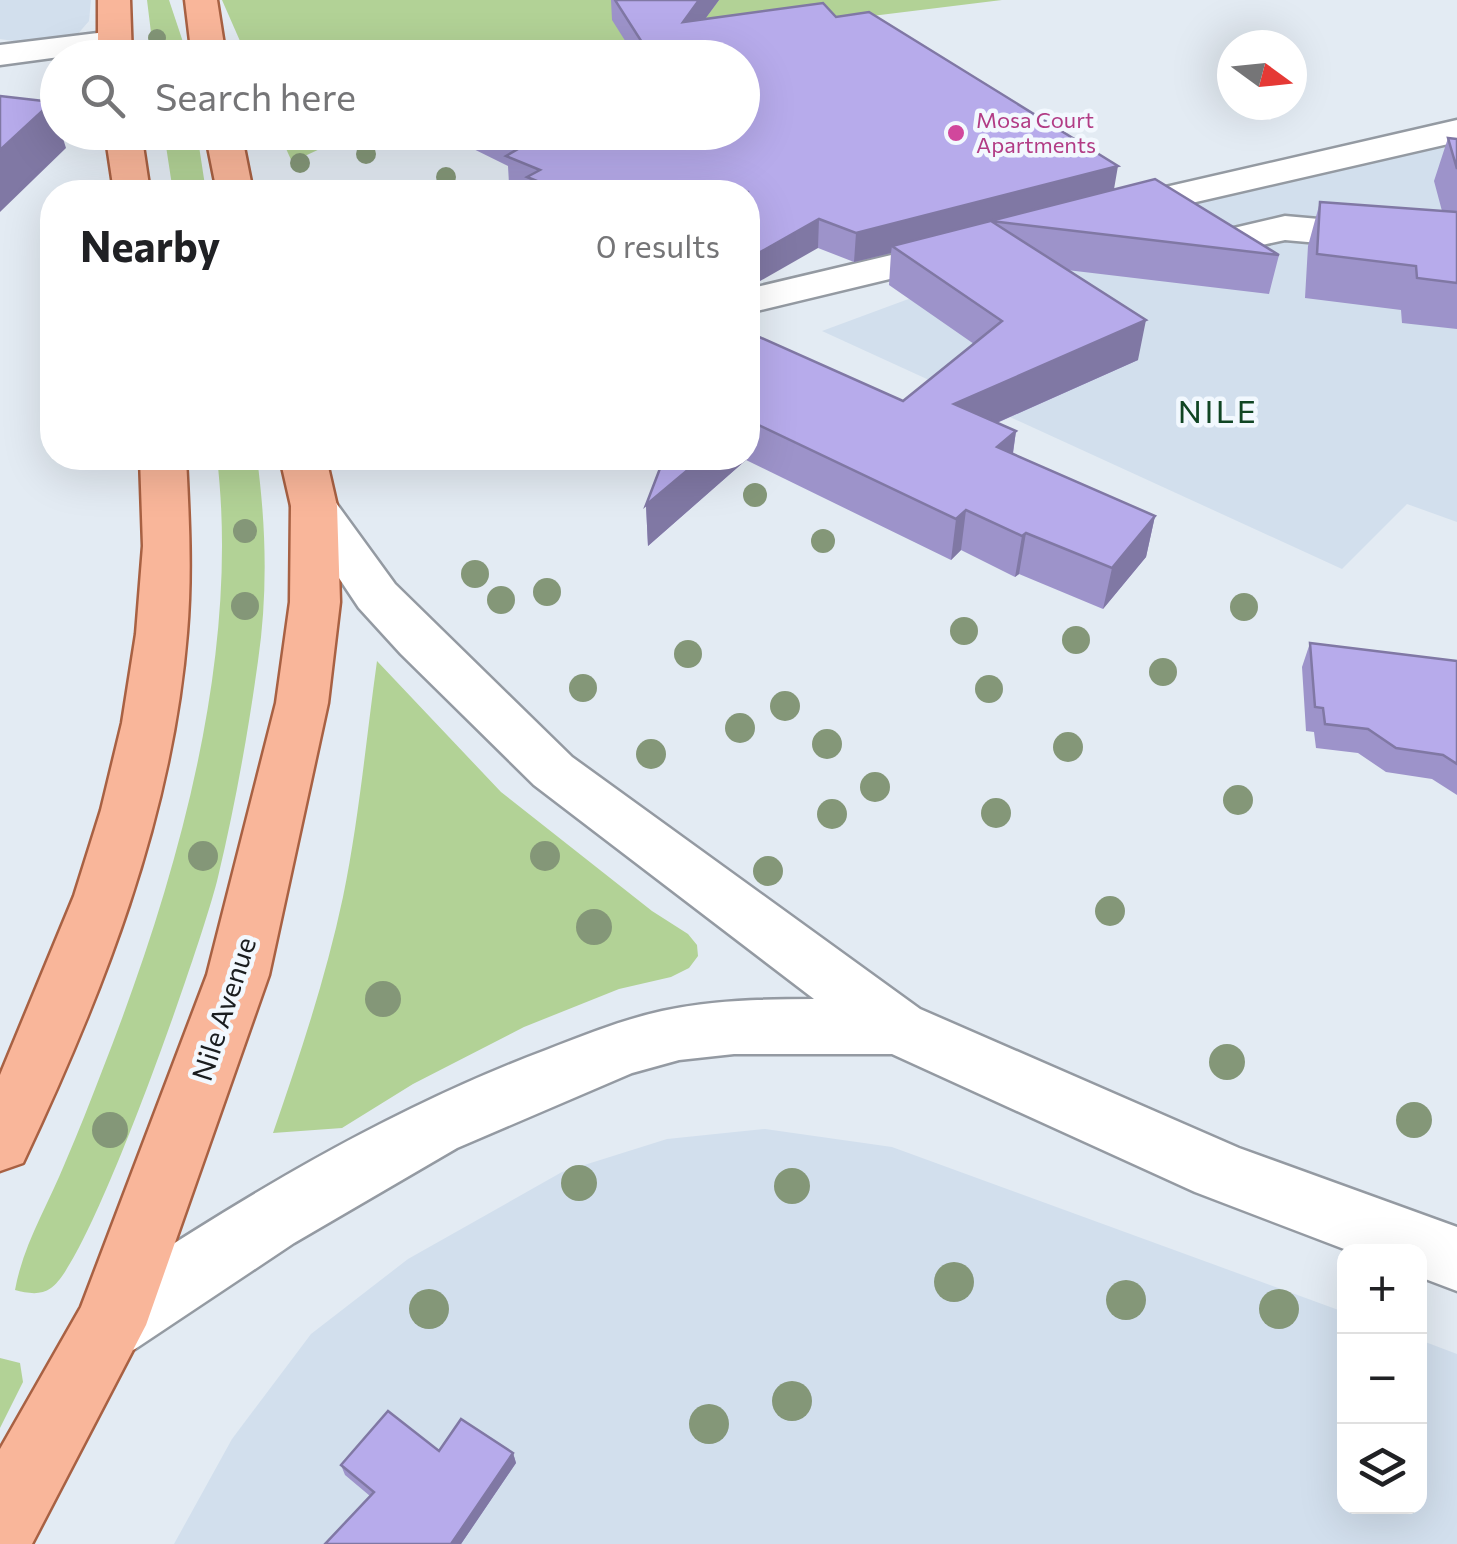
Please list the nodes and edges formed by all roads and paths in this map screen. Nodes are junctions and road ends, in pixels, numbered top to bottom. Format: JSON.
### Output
{"nodes":[{"id":1,"x":114,"y":0,"type":"edge"},
{"id":2,"x":201,"y":0,"type":"edge"},
{"id":3,"x":114,"y":40,"type":"edge"},
{"id":4,"x":207,"y":40,"type":"edge"},
{"id":5,"x":40,"y":54,"type":"edge"},
{"id":6,"x":0,"y":56,"type":"edge"},
{"id":7,"x":40,"y":71,"type":"edge"},
{"id":8,"x":1457,"y":131,"type":"edge"},
{"id":9,"x":125,"y":150,"type":"edge"},
{"id":10,"x":226,"y":150,"type":"edge"},
{"id":11,"x":130,"y":180,"type":"edge"},
{"id":12,"x":232,"y":180,"type":"edge"},
{"id":13,"x":1074,"y":220,"type":"edge"},
{"id":14,"x":1235,"y":239,"type":"edge"},
{"id":15,"x":999,"y":240,"type":"edge"},
{"id":16,"x":1430,"y":242,"type":"edge"},
{"id":17,"x":760,"y":298,"type":"edge"},
{"id":18,"x":164,"y":470,"type":"edge"},
{"id":19,"x":309,"y":482,"type":"edge"},
{"id":20,"x":898,"y":1028,"type":"junction"},
{"id":21,"x":0,"y":1142,"type":"edge"},
{"id":22,"x":1457,"y":1259,"type":"edge"},
{"id":23,"x":110,"y":1325,"type":"junction"},
{"id":24,"x":0,"y":1525,"type":"edge"}],
"edges":[{"from":1,"to":3,"type":"main road"},
{"from":2,"to":4,"type":"main road"},
{"from":5,"to":6,"type":"street"},
{"from":6,"to":7,"type":"street"},
{"from":8,"to":13,"type":"street"},
{"from":9,"to":11,"type":"main road"},
{"from":10,"to":12,"type":"main road"},
{"from":14,"to":16,"type":"street"},
{"from":15,"to":17,"type":"street"},
{"from":18,"to":21,"type":"main road"},
{"from":19,"to":20,"type":"street"},
{"from":19,"to":23,"type":"main road","name":"Nile Avenue"},
{"from":20,"to":22,"type":"street"},
{"from":20,"to":23,"type":"street"},
{"from":23,"to":24,"type":"main road","name":"Nile Avenue"}]}
